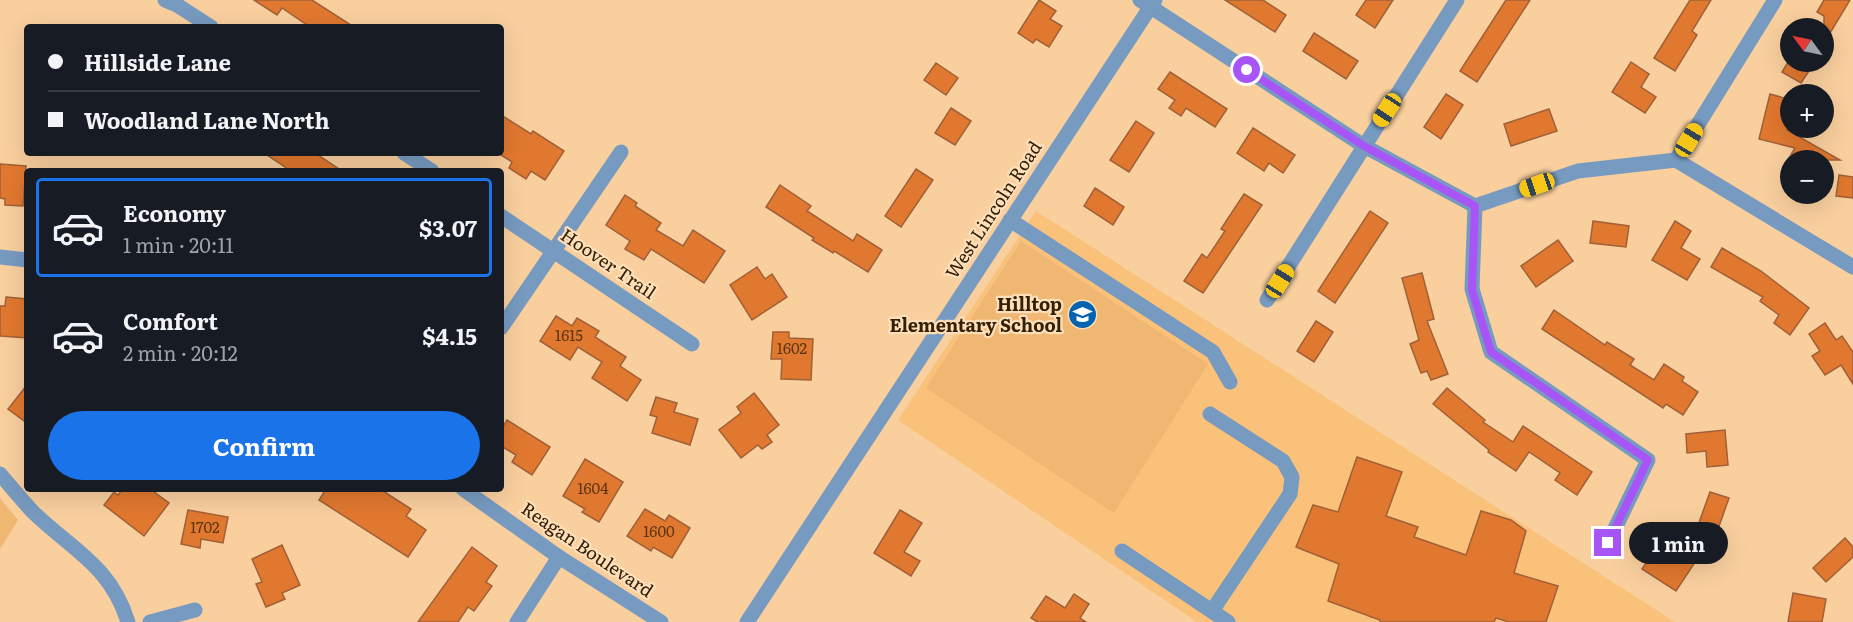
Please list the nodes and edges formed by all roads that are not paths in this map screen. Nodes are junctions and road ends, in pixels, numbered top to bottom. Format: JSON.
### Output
{"nodes":[{"id":1,"x":165,"y":0,"type":"edge"},
{"id":2,"x":1457,"y":0,"type":"edge"},
{"id":3,"x":1775,"y":0,"type":"edge"},
{"id":4,"x":1148,"y":2,"type":"edge"},
{"id":5,"x":207,"y":24,"type":"edge"},
{"id":6,"x":1364,"y":146,"type":"junction"},
{"id":7,"x":621,"y":153,"type":"dead end"},
{"id":8,"x":409,"y":156,"type":"edge"},
{"id":9,"x":1676,"y":160,"type":"junction"},
{"id":10,"x":427,"y":168,"type":"edge"},
{"id":11,"x":1475,"y":206,"type":"junction"},
{"id":12,"x":504,"y":218,"type":"edge"},
{"id":13,"x":1010,"y":220,"type":"junction"},
{"id":14,"x":554,"y":251,"type":"junction"},
{"id":15,"x":0,"y":257,"type":"edge"},
{"id":16,"x":24,"y":260,"type":"edge"},
{"id":17,"x":1852,"y":265,"type":"edge"},
{"id":18,"x":1268,"y":300,"type":"dead end"},
{"id":19,"x":504,"y":324,"type":"edge"},
{"id":20,"x":692,"y":344,"type":"dead end"},
{"id":21,"x":1230,"y":382,"type":"dead end"},
{"id":22,"x":1210,"y":414,"type":"dead end"},
{"id":23,"x":0,"y":474,"type":"edge"},
{"id":24,"x":467,"y":492,"type":"edge"},
{"id":25,"x":1608,"y":543,"type":"dead end"},
{"id":26,"x":1122,"y":551,"type":"dead end"},
{"id":27,"x":559,"y":557,"type":"junction"},
{"id":28,"x":195,"y":610,"type":"dead end"},
{"id":29,"x":1212,"y":611,"type":"junction"},
{"id":30,"x":128,"y":622,"type":"edge"},
{"id":31,"x":150,"y":622,"type":"edge"},
{"id":32,"x":517,"y":622,"type":"edge"},
{"id":33,"x":661,"y":622,"type":"edge"},
{"id":34,"x":747,"y":622,"type":"edge"},
{"id":35,"x":1228,"y":622,"type":"edge"}],
"edges":[{"from":1,"to":5,"type":"street"},
{"from":2,"to":6,"type":"street"},
{"from":3,"to":9,"type":"street"},
{"from":4,"to":6,"type":"street"},
{"from":4,"to":13,"type":"street","name":"West Lincoln Road"},
{"from":6,"to":11,"type":"street"},
{"from":6,"to":18,"type":"street"},
{"from":7,"to":14,"type":"street"},
{"from":8,"to":10,"type":"street"},
{"from":9,"to":11,"type":"street"},
{"from":9,"to":17,"type":"street"},
{"from":11,"to":25,"type":"street"},
{"from":12,"to":14,"type":"street","name":"Hoover Trail"},
{"from":13,"to":21,"type":"street"},
{"from":13,"to":34,"type":"street","name":"West Lincoln Road"},
{"from":14,"to":19,"type":"street"},
{"from":14,"to":20,"type":"street","name":"Hoover Trail"},
{"from":15,"to":16,"type":"street"},
{"from":22,"to":29,"type":"street"},
{"from":23,"to":30,"type":"street"},
{"from":24,"to":27,"type":"street","name":"Reagan Boulevard"},
{"from":26,"to":29,"type":"street"},
{"from":27,"to":32,"type":"street"},
{"from":27,"to":33,"type":"street","name":"Reagan Boulevard"},
{"from":28,"to":31,"type":"street"},
{"from":29,"to":35,"type":"street"}]}
